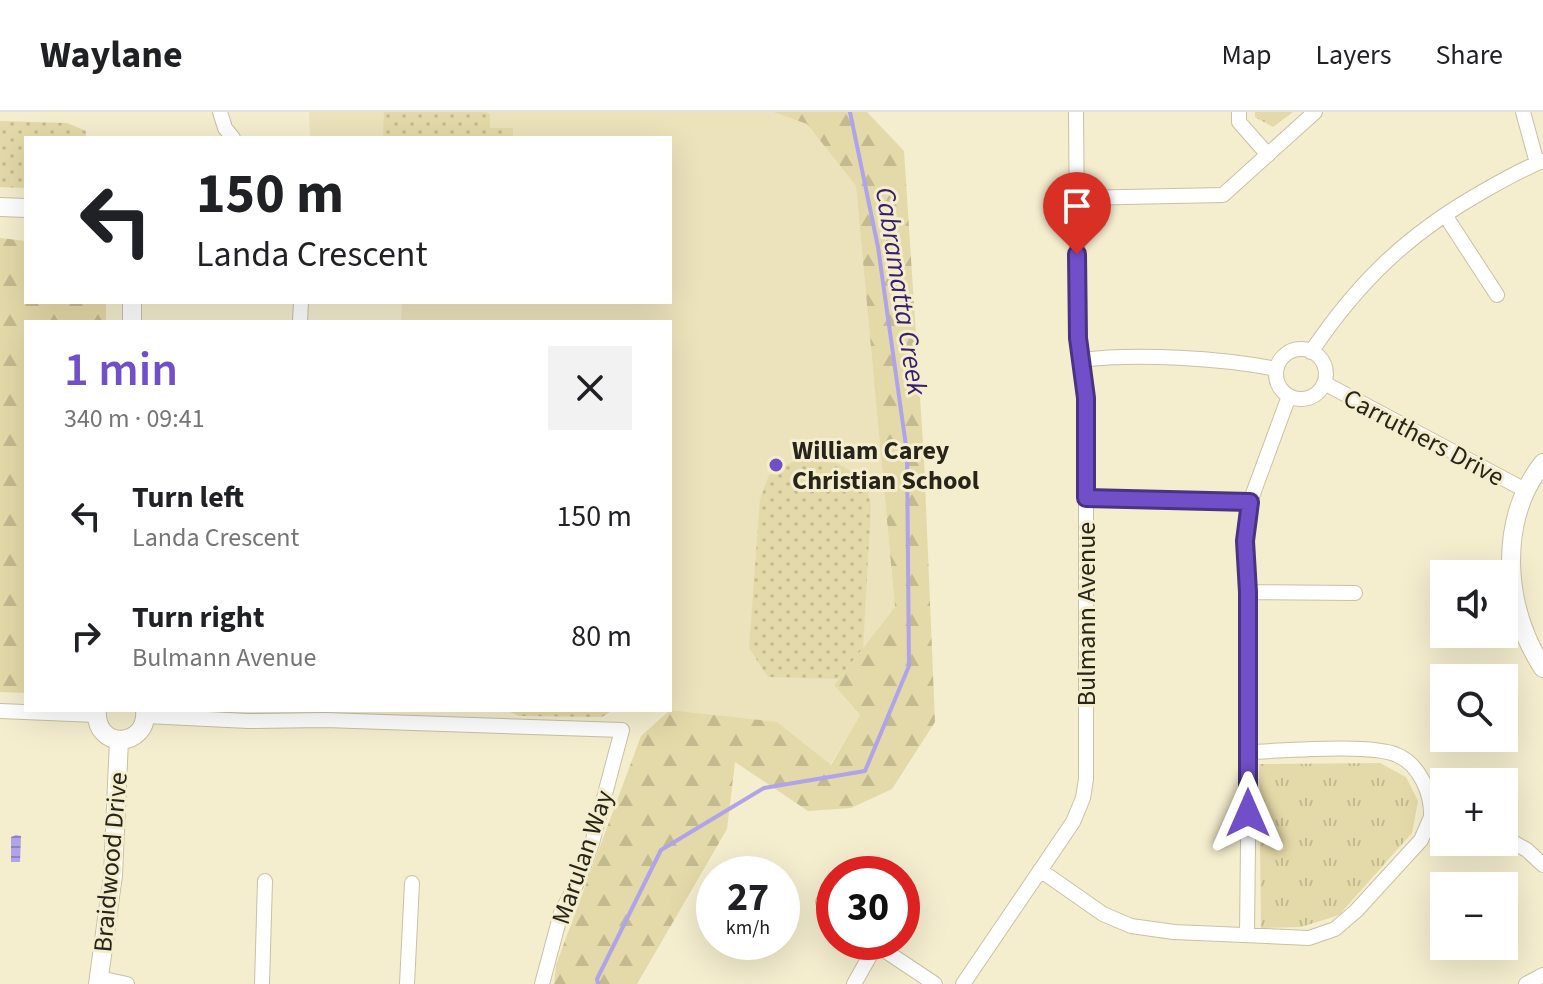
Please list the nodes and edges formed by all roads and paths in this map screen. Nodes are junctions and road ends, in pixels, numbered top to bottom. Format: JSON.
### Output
{"nodes":[{"id":1,"x":220,"y":112,"type":"edge"},
{"id":2,"x":1076,"y":112,"type":"edge"},
{"id":3,"x":1239,"y":112,"type":"edge"},
{"id":4,"x":1315,"y":112,"type":"edge"},
{"id":5,"x":1523,"y":112,"type":"edge"},
{"id":6,"x":231,"y":136,"type":"edge"},
{"id":7,"x":1268,"y":155,"type":"junction"},
{"id":8,"x":1540,"y":162,"type":"edge"},
{"id":9,"x":1077,"y":198,"type":"junction"},
{"id":10,"x":0,"y":207,"type":"edge"},
{"id":11,"x":24,"y":208,"type":"edge"},
{"id":12,"x":1445,"y":215,"type":"junction"},
{"id":13,"x":1497,"y":295,"type":"dead end"},
{"id":14,"x":1311,"y":352,"type":"junction"},
{"id":15,"x":1081,"y":360,"type":"junction"},
{"id":16,"x":1276,"y":369,"type":"junction"},
{"id":17,"x":1324,"y":383,"type":"junction"},
{"id":18,"x":1289,"y":396,"type":"junction"},
{"id":19,"x":1543,"y":463,"type":"edge"},
{"id":20,"x":1525,"y":490,"type":"junction"},
{"id":21,"x":1086,"y":498,"type":"junction"},
{"id":22,"x":1250,"y":502,"type":"junction"},
{"id":23,"x":1248,"y":592,"type":"junction"},
{"id":24,"x":1355,"y":593,"type":"dead end"},
{"id":25,"x":1543,"y":668,"type":"edge"},
{"id":26,"x":0,"y":711,"type":"edge"},
{"id":27,"x":24,"y":711,"type":"edge"},
{"id":28,"x":96,"y":712,"type":"edge"},
{"id":29,"x":145,"y":713,"type":"edge"},
{"id":30,"x":287,"y":716,"type":"edge"},
{"id":31,"x":119,"y":740,"type":"junction"},
{"id":32,"x":1249,"y":752,"type":"junction"},
{"id":33,"x":1430,"y":798,"type":"edge"},
{"id":34,"x":1430,"y":828,"type":"edge"},
{"id":35,"x":1518,"y":845,"type":"edge"},
{"id":36,"x":1543,"y":865,"type":"edge"},
{"id":37,"x":1040,"y":870,"type":"junction"},
{"id":38,"x":265,"y":881,"type":"dead end"},
{"id":39,"x":412,"y":883,"type":"dead end"},
{"id":40,"x":1247,"y":935,"type":"junction"},
{"id":41,"x":866,"y":960,"type":"edge"},
{"id":42,"x":898,"y":960,"type":"edge"},
{"id":43,"x":1543,"y":975,"type":"edge"},
{"id":44,"x":99,"y":981,"type":"edge"},
{"id":45,"x":127,"y":984,"type":"edge"},
{"id":46,"x":262,"y":984,"type":"edge"},
{"id":47,"x":407,"y":984,"type":"edge"},
{"id":48,"x":542,"y":984,"type":"edge"},
{"id":49,"x":854,"y":984,"type":"edge"},
{"id":50,"x":935,"y":984,"type":"edge"},
{"id":51,"x":963,"y":984,"type":"edge"},
{"id":52,"x":1526,"y":984,"type":"edge"}],
"edges":[{"from":1,"to":6,"type":"street"},
{"from":2,"to":9,"type":"street","name":"Bulmann Avenue"},
{"from":3,"to":7,"type":"street"},
{"from":4,"to":7,"type":"street"},
{"from":5,"to":8,"type":"street"},
{"from":7,"to":9,"type":"street"},
{"from":8,"to":12,"type":"street"},
{"from":9,"to":15,"type":"street","name":"Bulmann Avenue"},
{"from":10,"to":11,"type":"street"},
{"from":12,"to":13,"type":"street"},
{"from":12,"to":14,"type":"street"},
{"from":14,"to":16,"type":"street"},
{"from":14,"to":17,"type":"street"},
{"from":15,"to":16,"type":"street"},
{"from":15,"to":21,"type":"street","name":"Bulmann Avenue"},
{"from":16,"to":18,"type":"street"},
{"from":17,"to":18,"type":"street"},
{"from":17,"to":20,"type":"street","name":"Carruthers Drive"},
{"from":18,"to":22,"type":"street"},
{"from":19,"to":20,"type":"street"},
{"from":20,"to":25,"type":"street"},
{"from":21,"to":22,"type":"street"},
{"from":21,"to":37,"type":"street","name":"Bulmann Avenue"},
{"from":22,"to":23,"type":"street"},
{"from":23,"to":24,"type":"street"},
{"from":23,"to":32,"type":"street"},
{"from":26,"to":27,"type":"street"},
{"from":28,"to":31,"type":"street"},
{"from":29,"to":30,"type":"street"},
{"from":29,"to":31,"type":"street"},
{"from":30,"to":48,"type":"street","name":"Marulan Way"},
{"from":31,"to":44,"type":"street","name":"Braidwood Drive"},
{"from":32,"to":33,"type":"street"},
{"from":32,"to":40,"type":"street"},
{"from":34,"to":40,"type":"street"},
{"from":35,"to":36,"type":"street"},
{"from":37,"to":40,"type":"street"},
{"from":37,"to":51,"type":"street","name":"Bulmann Avenue"},
{"from":38,"to":46,"type":"street"},
{"from":39,"to":47,"type":"street"},
{"from":41,"to":49,"type":"street"},
{"from":42,"to":50,"type":"street"},
{"from":43,"to":52,"type":"street"},
{"from":44,"to":45,"type":"street"}]}
